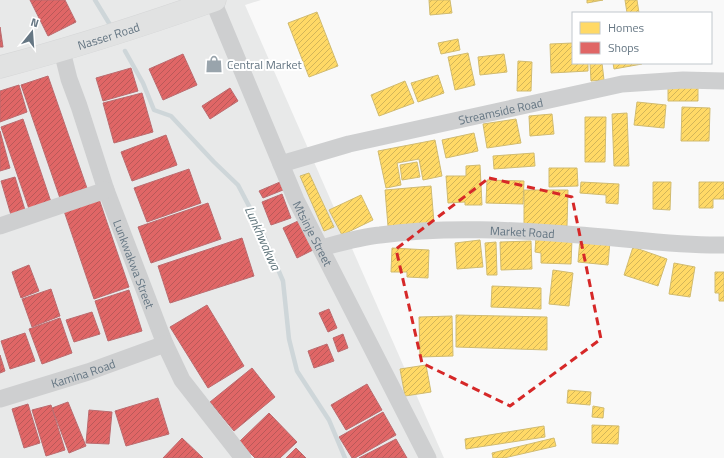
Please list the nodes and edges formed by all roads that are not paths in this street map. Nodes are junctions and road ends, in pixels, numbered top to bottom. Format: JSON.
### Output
{"nodes":[{"id":1,"x":214,"y":0,"type":"edge"},
{"id":2,"x":62,"y":51,"type":"junction"},
{"id":3,"x":0,"y":67,"type":"edge"},
{"id":4,"x":724,"y":81,"type":"edge"},
{"id":5,"x":281,"y":164,"type":"junction"},
{"id":6,"x":106,"y":190,"type":"junction"},
{"id":7,"x":0,"y":226,"type":"edge"},
{"id":8,"x":724,"y":245,"type":"edge"},
{"id":9,"x":321,"y":248,"type":"junction"},
{"id":10,"x":165,"y":344,"type":"junction"},
{"id":11,"x":0,"y":399,"type":"edge"},
{"id":12,"x":243,"y":458,"type":"edge"},
{"id":13,"x":428,"y":458,"type":"edge"}],
"edges":[{"from":1,"to":2,"type":"street","name":"Nasser Road"},
{"from":1,"to":5,"type":"street","name":"Mtsinje Street"},
{"from":2,"to":3,"type":"street","name":"Nasser Road"},
{"from":2,"to":6,"type":"street","name":"Lunkwakwa Street"},
{"from":4,"to":5,"type":"street","name":"Streamside Road"},
{"from":5,"to":9,"type":"street","name":"Mtsinje Street"},
{"from":6,"to":7,"type":"street"},
{"from":6,"to":10,"type":"street","name":"Lunkwakwa Street"},
{"from":8,"to":9,"type":"street","name":"Market Road"},
{"from":9,"to":13,"type":"street","name":"Mtsinje Street"},
{"from":10,"to":11,"type":"street","name":"Kamina Road"},
{"from":10,"to":12,"type":"street","name":"Lunkwakwa Street"}]}
